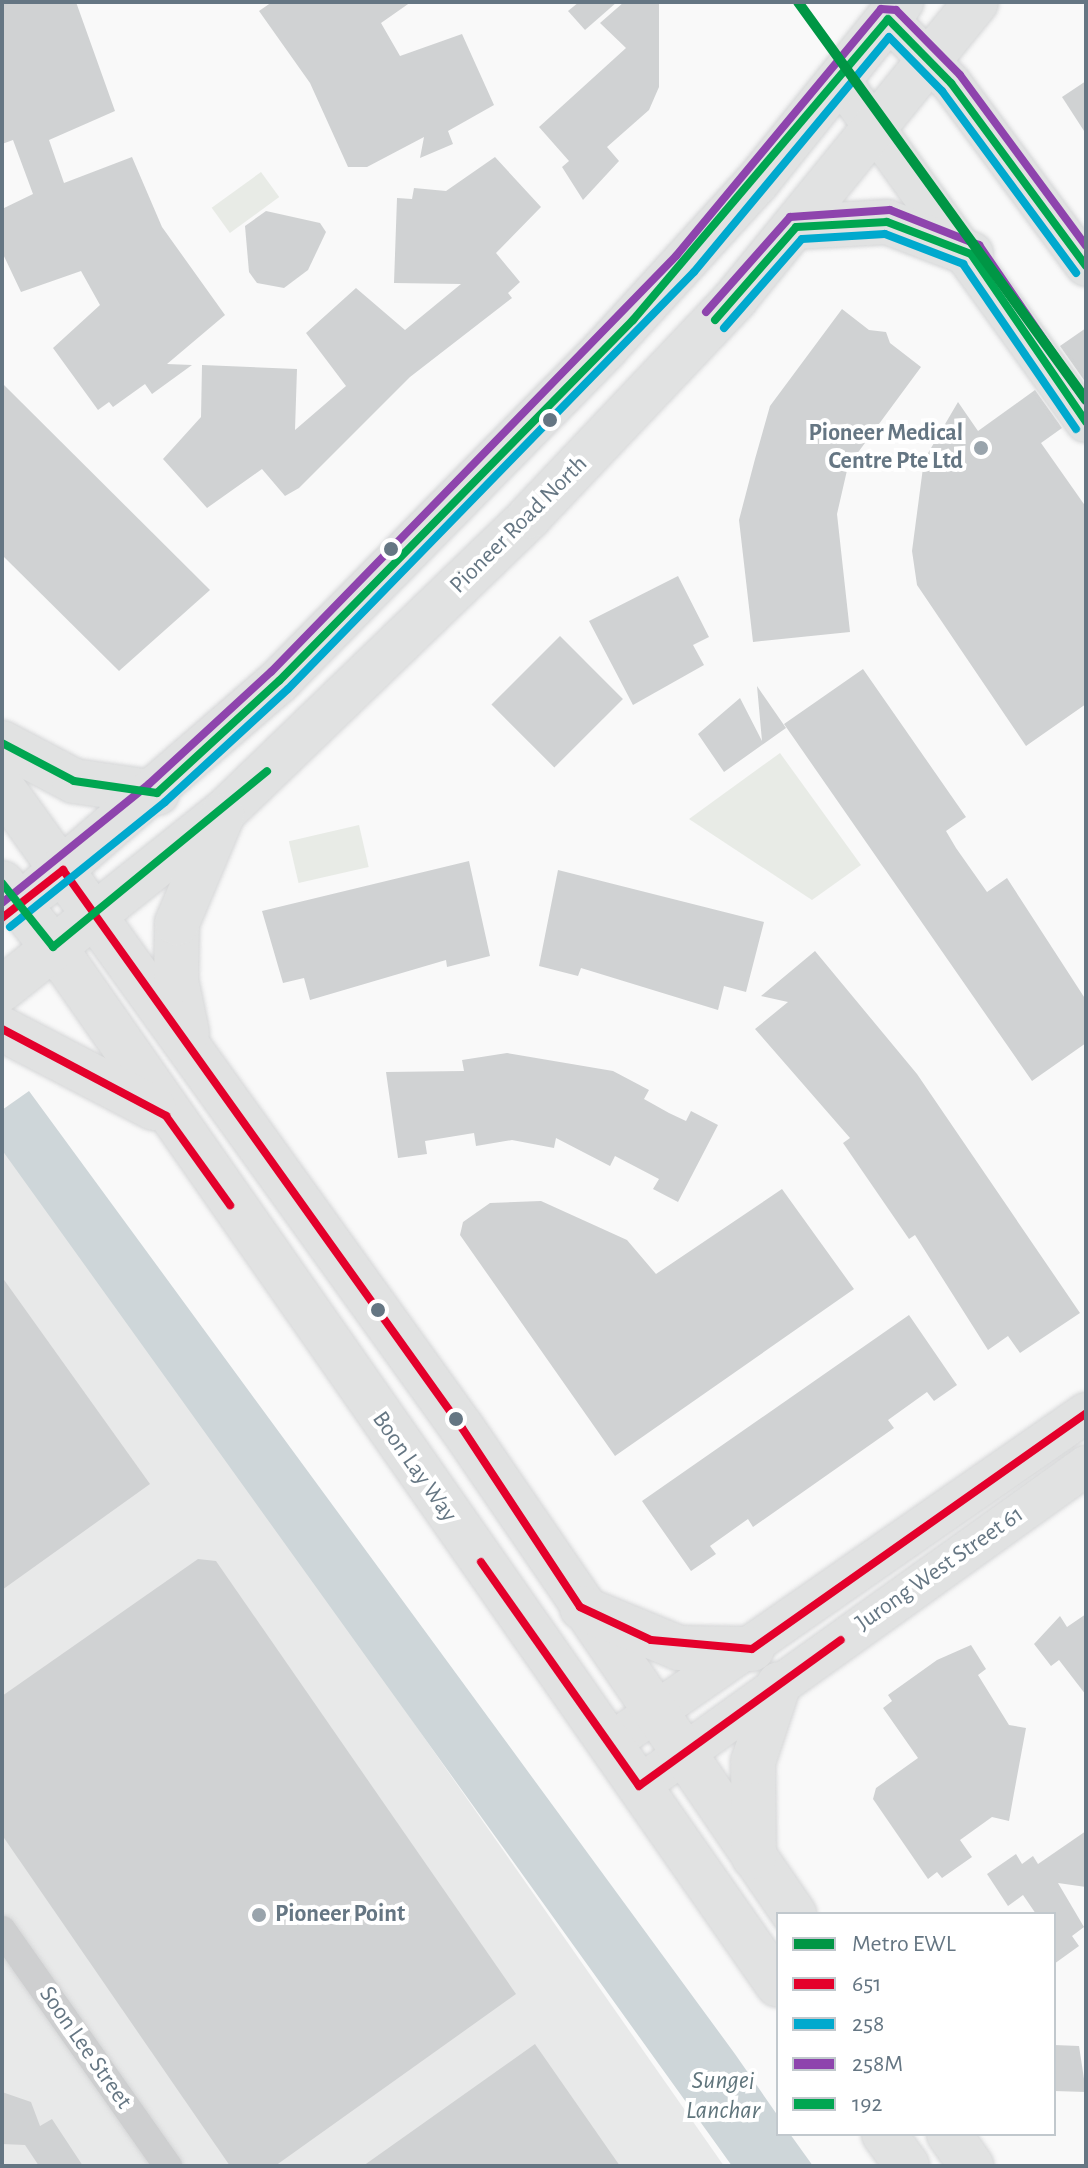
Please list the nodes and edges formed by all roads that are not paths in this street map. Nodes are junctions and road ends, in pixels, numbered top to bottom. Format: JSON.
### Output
{"nodes":[{"id":1,"x":976,"y":2,"type":"edge"},
{"id":2,"x":895,"y":10,"type":"edge"},
{"id":3,"x":930,"y":62,"type":"junction"},
{"id":4,"x":840,"y":80,"type":"junction"},
{"id":5,"x":880,"y":128,"type":"junction"},
{"id":6,"x":796,"y":227,"type":"junction"},
{"id":7,"x":971,"y":254,"type":"junction"},
{"id":8,"x":1086,"y":266,"type":"edge"},
{"id":9,"x":1086,"y":422,"type":"edge"},
{"id":10,"x":2,"y":743,"type":"edge"},
{"id":11,"x":2,"y":787,"type":"edge"},
{"id":12,"x":157,"y":793,"type":"junction"},
{"id":13,"x":224,"y":812,"type":"junction"},
{"id":14,"x":63,"y":870,"type":"junction"},
{"id":15,"x":8,"y":901,"type":"edge"},
{"id":16,"x":96,"y":915,"type":"junction"},
{"id":17,"x":53,"y":947,"type":"junction"},
{"id":18,"x":2,"y":989,"type":"edge"},
{"id":19,"x":2,"y":1029,"type":"edge"},
{"id":20,"x":190,"y":1047,"type":"junction"},
{"id":21,"x":166,"y":1116,"type":"junction"},
{"id":22,"x":1086,"y":1413,"type":"edge"},
{"id":23,"x":1086,"y":1466,"type":"edge"},
{"id":24,"x":580,"y":1607,"type":"junction"},
{"id":25,"x":752,"y":1649,"type":"junction"},
{"id":26,"x":779,"y":1684,"type":"junction"},
{"id":27,"x":653,"y":1712,"type":"junction"},
{"id":28,"x":609,"y":1744,"type":"junction"},
{"id":29,"x":683,"y":1755,"type":"junction"},
{"id":30,"x":639,"y":1786,"type":"junction"},
{"id":31,"x":754,"y":1857,"type":"junction"},
{"id":32,"x":793,"y":1912,"type":"edge"},
{"id":33,"x":2,"y":1930,"type":"edge"},
{"id":34,"x":10,"y":1959,"type":"edge"},
{"id":35,"x":776,"y":1982,"type":"edge"},
{"id":36,"x":885,"y":2136,"type":"edge"},
{"id":37,"x":950,"y":2136,"type":"edge"},
{"id":38,"x":168,"y":2166,"type":"edge"},
{"id":39,"x":907,"y":2166,"type":"edge"},
{"id":40,"x":971,"y":2166,"type":"edge"}],
"edges":[{"from":1,"to":3,"type":"main road","name":"Pioneer Road North"},
{"from":2,"to":3,"type":"street"},
{"from":2,"to":4,"type":"main road"},
{"from":3,"to":5,"type":"main road","name":"Pioneer Road North"},
{"from":3,"to":8,"type":"street"},
{"from":4,"to":5,"type":"street"},
{"from":4,"to":12,"type":"main road"},
{"from":5,"to":6,"type":"main road","name":"Pioneer Road North"},
{"from":5,"to":7,"type":"street"},
{"from":6,"to":7,"type":"main road"},
{"from":6,"to":13,"type":"main road","name":"Pioneer Road North"},
{"from":7,"to":9,"type":"street"},
{"from":10,"to":12,"type":"main road"},
{"from":11,"to":14,"type":"main road"},
{"from":12,"to":14,"type":"main road"},
{"from":13,"to":16,"type":"main road","name":"Pioneer Road North"},
{"from":13,"to":20,"type":"main road"},
{"from":14,"to":15,"type":"main road"},
{"from":14,"to":16,"type":"main road"},
{"from":15,"to":17,"type":"main road","name":"Boon Lay Way"},
{"from":16,"to":17,"type":"main road","name":"Pioneer Road North"},
{"from":16,"to":20,"type":"main road"},
{"from":17,"to":18,"type":"main road","name":"Pioneer Road North"},
{"from":17,"to":21,"type":"main road","name":"Boon Lay Way"},
{"from":19,"to":21,"type":"main road"},
{"from":20,"to":24,"type":"main road"},
{"from":21,"to":28,"type":"main road","name":"Boon Lay Way"},
{"from":22,"to":25,"type":"street","name":"Jurong West Street 61"},
{"from":23,"to":26,"type":"street","name":"Jurong West Street 61"},
{"from":24,"to":25,"type":"main road"},
{"from":24,"to":27,"type":"main road"},
{"from":25,"to":27,"type":"street","name":"Jurong West Street 61"},
{"from":26,"to":29,"type":"street","name":"Jurong West Street 61"},
{"from":26,"to":31,"type":"main road"},
{"from":27,"to":28,"type":"street","name":"Jurong West Street 61"},
{"from":27,"to":29,"type":"main road"},
{"from":28,"to":30,"type":"main road","name":"Boon Lay Way"},
{"from":29,"to":30,"type":"street","name":"Jurong West Street 61"},
{"from":29,"to":31,"type":"main road"},
{"from":30,"to":35,"type":"main road","name":"Boon Lay Way"},
{"from":31,"to":32,"type":"main road"},
{"from":33,"to":34,"type":"street","name":"Soon Lee Street"},
{"from":34,"to":38,"type":"street","name":"Soon Lee Street"},
{"from":36,"to":39,"type":"main road"},
{"from":37,"to":40,"type":"main road"}]}
